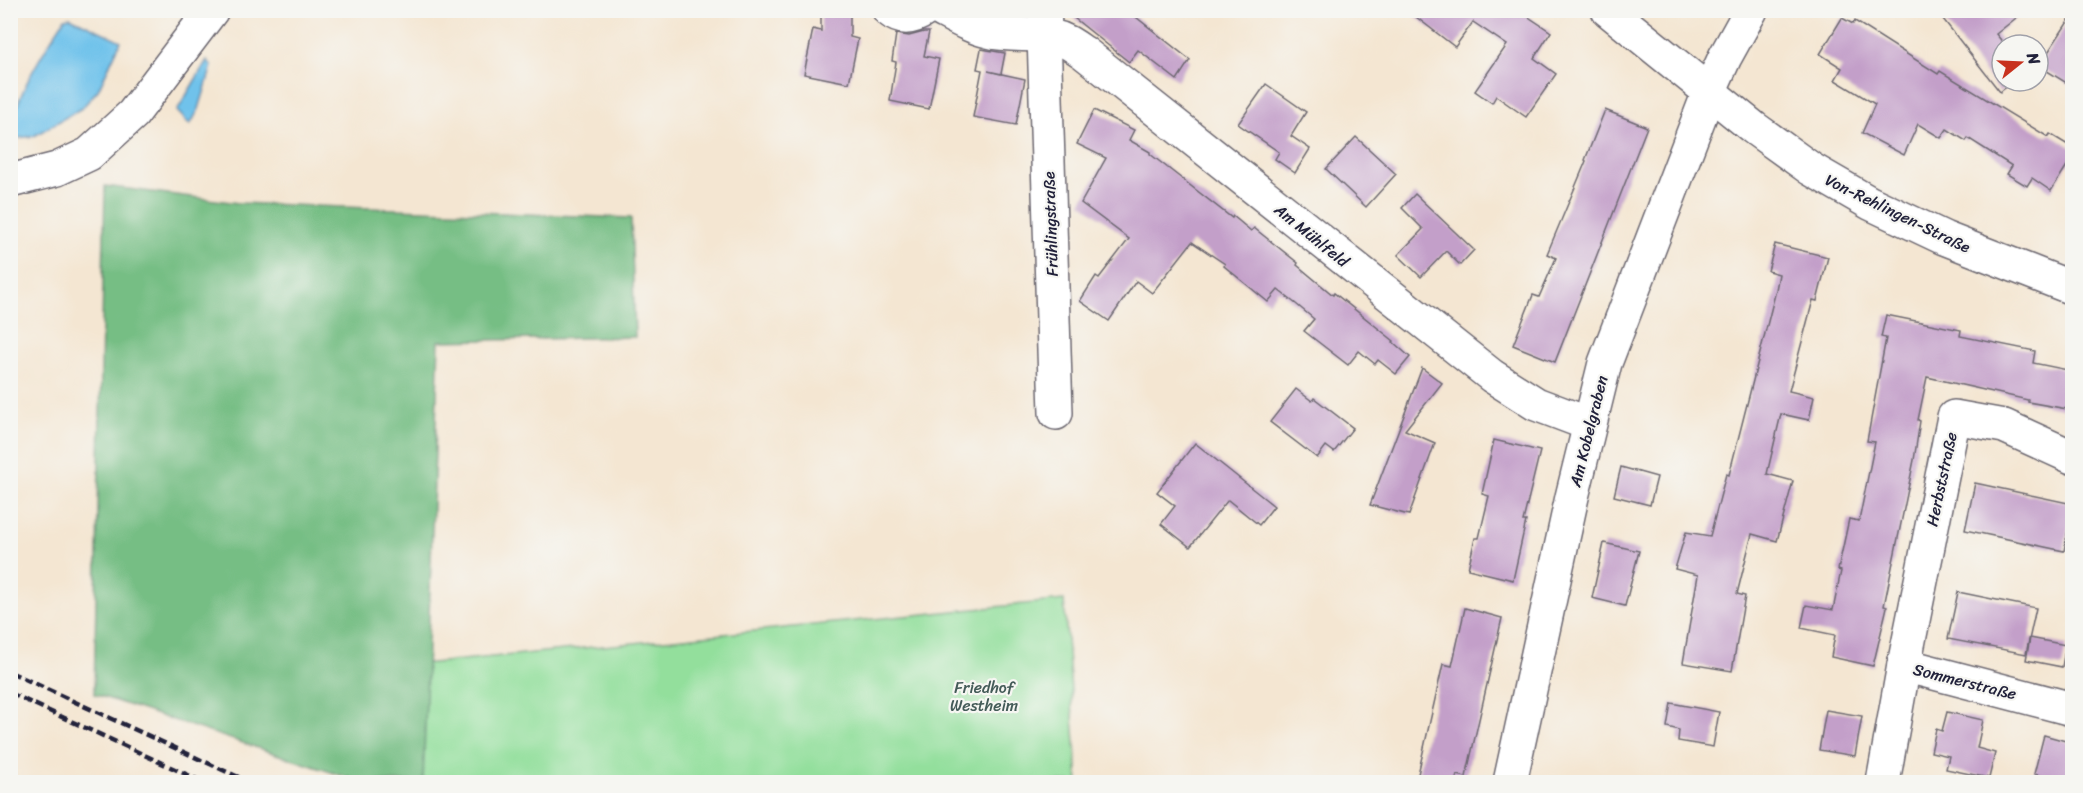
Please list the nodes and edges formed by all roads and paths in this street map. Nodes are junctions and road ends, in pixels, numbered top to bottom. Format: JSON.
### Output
{"nodes":[{"id":1,"x":212,"y":10,"type":"edge"},
{"id":2,"x":889,"y":10,"type":"edge"},
{"id":3,"x":924,"y":10,"type":"edge"},
{"id":4,"x":941,"y":10,"type":"edge"},
{"id":5,"x":1608,"y":10,"type":"edge"},
{"id":6,"x":1751,"y":10,"type":"edge"},
{"id":7,"x":1044,"y":23,"type":"edge"},
{"id":8,"x":1709,"y":92,"type":"junction"},
{"id":9,"x":10,"y":182,"type":"edge"},
{"id":10,"x":2073,"y":288,"type":"edge"},
{"id":11,"x":1056,"y":414,"type":"dead end"},
{"id":12,"x":1589,"y":423,"type":"junction"},
{"id":13,"x":2073,"y":457,"type":"edge"},
{"id":14,"x":1904,"y":665,"type":"junction"},
{"id":15,"x":2073,"y":709,"type":"edge"},
{"id":16,"x":1510,"y":783,"type":"edge"},
{"id":17,"x":1883,"y":783,"type":"edge"}],
"edges":[{"from":1,"to":9,"type":"street"},
{"from":2,"to":3,"type":"street"},
{"from":4,"to":7,"type":"street"},
{"from":5,"to":8,"type":"street","name":"Von-Rehlingen-Straße"},
{"from":6,"to":8,"type":"street","name":"Am Kobelgraben"},
{"from":7,"to":11,"type":"street","name":"Frühlingstraße"},
{"from":7,"to":12,"type":"street","name":"Am Mühlfeld"},
{"from":8,"to":10,"type":"street","name":"Von-Rehlingen-Straße"},
{"from":8,"to":12,"type":"street","name":"Am Kobelgraben"},
{"from":12,"to":16,"type":"street","name":"Am Kobelgraben"},
{"from":13,"to":14,"type":"street","name":"Herbststraße"},
{"from":14,"to":15,"type":"street","name":"Sommerstraße"},
{"from":14,"to":17,"type":"street","name":"Sommerstraße"}]}
